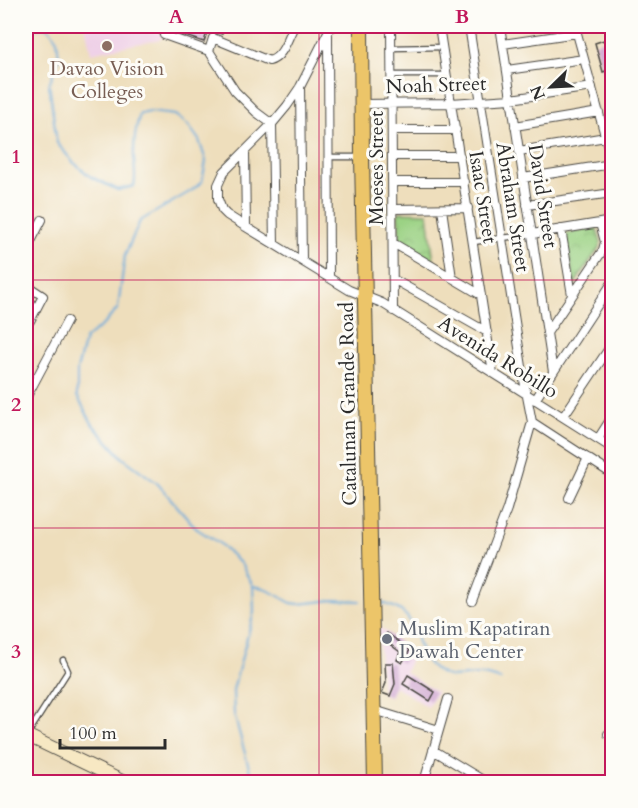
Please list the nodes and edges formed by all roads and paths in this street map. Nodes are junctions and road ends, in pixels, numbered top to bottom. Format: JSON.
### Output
{"nodes":[{"id":1,"x":294,"y":26,"type":"edge"},
{"id":2,"x":361,"y":26,"type":"edge"},
{"id":3,"x":391,"y":26,"type":"edge"},
{"id":4,"x":439,"y":26,"type":"edge"},
{"id":5,"x":469,"y":26,"type":"edge"},
{"id":6,"x":500,"y":26,"type":"edge"},
{"id":7,"x":609,"y":26,"type":"edge"},
{"id":8,"x":329,"y":28,"type":"edge"},
{"id":9,"x":576,"y":29,"type":"edge"},
{"id":10,"x":164,"y":35,"type":"dead end"},
{"id":11,"x":612,"y":39,"type":"edge"},
{"id":12,"x":503,"y":44,"type":"junction"},
{"id":13,"x":443,"y":47,"type":"junction"},
{"id":14,"x":391,"y":48,"type":"junction"},
{"id":15,"x":209,"y":51,"type":"junction"},
{"id":16,"x":584,"y":59,"type":"junction"},
{"id":17,"x":507,"y":70,"type":"junction"},
{"id":18,"x":392,"y":75,"type":"junction"},
{"id":19,"x":447,"y":75,"type":"junction"},
{"id":20,"x":300,"y":87,"type":"junction"},
{"id":21,"x":592,"y":87,"type":"junction"},
{"id":22,"x":511,"y":99,"type":"junction"},
{"id":23,"x":481,"y":101,"type":"junction"},
{"id":24,"x":451,"y":103,"type":"junction"},
{"id":25,"x":361,"y":104,"type":"junction"},
{"id":26,"x":392,"y":104,"type":"junction"},
{"id":27,"x":599,"y":112,"type":"junction"},
{"id":28,"x":272,"y":124,"type":"junction"},
{"id":29,"x":515,"y":126,"type":"junction"},
{"id":30,"x":392,"y":130,"type":"junction"},
{"id":31,"x":456,"y":130,"type":"junction"},
{"id":32,"x":606,"y":137,"type":"junction"},
{"id":33,"x":519,"y":151,"type":"junction"},
{"id":34,"x":245,"y":152,"type":"junction"},
{"id":35,"x":392,"y":156,"type":"junction"},
{"id":36,"x":460,"y":156,"type":"junction"},
{"id":37,"x":328,"y":157,"type":"junction"},
{"id":38,"x":362,"y":158,"type":"junction"},
{"id":39,"x":612,"y":163,"type":"edge"},
{"id":40,"x":523,"y":178,"type":"junction"},
{"id":41,"x":392,"y":182,"type":"junction"},
{"id":42,"x":464,"y":182,"type":"junction"},
{"id":43,"x":612,"y":193,"type":"edge"},
{"id":44,"x":527,"y":205,"type":"junction"},
{"id":45,"x":468,"y":208,"type":"junction"},
{"id":46,"x":393,"y":209,"type":"junction"},
{"id":47,"x":442,"y":209,"type":"junction"},
{"id":48,"x":42,"y":220,"type":"dead end"},
{"id":49,"x":612,"y":221,"type":"edge"},
{"id":50,"x":600,"y":223,"type":"junction"},
{"id":51,"x":246,"y":227,"type":"junction"},
{"id":52,"x":561,"y":230,"type":"junction"},
{"id":53,"x":532,"y":234,"type":"junction"},
{"id":54,"x":501,"y":238,"type":"junction"},
{"id":55,"x":473,"y":242,"type":"junction"},
{"id":56,"x":393,"y":243,"type":"junction"},
{"id":57,"x":274,"y":244,"type":"junction"},
{"id":58,"x":26,"y":251,"type":"edge"},
{"id":59,"x":302,"y":261,"type":"junction"},
{"id":60,"x":329,"y":278,"type":"junction"},
{"id":61,"x":452,"y":278,"type":"junction"},
{"id":62,"x":393,"y":279,"type":"junction"},
{"id":63,"x":612,"y":283,"type":"edge"},
{"id":64,"x":26,"y":285,"type":"edge"},
{"id":65,"x":365,"y":295,"type":"junction"},
{"id":66,"x":572,"y":295,"type":"junction"},
{"id":67,"x":481,"y":296,"type":"junction"},
{"id":68,"x":393,"y":310,"type":"junction"},
{"id":69,"x":30,"y":321,"type":"dead end"},
{"id":70,"x":67,"y":321,"type":"dead end"},
{"id":71,"x":487,"y":332,"type":"junction"},
{"id":72,"x":547,"y":333,"type":"junction"},
{"id":73,"x":612,"y":344,"type":"edge"},
{"id":74,"x":553,"y":372,"type":"junction"},
{"id":75,"x":494,"y":373,"type":"junction"},
{"id":76,"x":526,"y":394,"type":"junction"},
{"id":77,"x":26,"y":398,"type":"edge"},
{"id":78,"x":535,"y":400,"type":"junction"},
{"id":79,"x":563,"y":417,"type":"junction"},
{"id":80,"x":612,"y":417,"type":"edge"},
{"id":81,"x":532,"y":422,"type":"junction"},
{"id":82,"x":598,"y":439,"type":"junction"},
{"id":83,"x":612,"y":448,"type":"edge"},
{"id":84,"x":588,"y":459,"type":"junction"},
{"id":85,"x":612,"y":474,"type":"edge"},
{"id":86,"x":569,"y":498,"type":"dead end"},
{"id":87,"x":472,"y":601,"type":"dead end"},
{"id":88,"x":63,"y":660,"type":"dead end"},
{"id":89,"x":448,"y":699,"type":"dead end"},
{"id":90,"x":374,"y":711,"type":"junction"},
{"id":91,"x":439,"y":730,"type":"junction"},
{"id":92,"x":26,"y":735,"type":"edge"},
{"id":93,"x":433,"y":750,"type":"junction"},
{"id":94,"x":124,"y":783,"type":"edge"},
{"id":95,"x":375,"y":783,"type":"edge"},
{"id":96,"x":424,"y":783,"type":"edge"},
{"id":97,"x":486,"y":783,"type":"edge"}],
"edges":[{"from":1,"to":15,"type":"street"},
{"from":2,"to":25,"type":"main road","name":"Catalunan Grande Road"},
{"from":3,"to":14,"type":"street","name":"Moeses Street"},
{"from":4,"to":13,"type":"street","name":"Isaac Street"},
{"from":5,"to":23,"type":"street","name":"Abraham Street"},
{"from":6,"to":12,"type":"street","name":"David Street"},
{"from":7,"to":11,"type":"street"},
{"from":8,"to":20,"type":"street","name":"Avenida Robillo"},
{"from":8,"to":37,"type":"street"},
{"from":9,"to":12,"type":"street"},
{"from":9,"to":16,"type":"street"},
{"from":10,"to":15,"type":"street"},
{"from":12,"to":17,"type":"street","name":"David Street"},
{"from":13,"to":14,"type":"lane"},
{"from":13,"to":19,"type":"street","name":"Isaac Street"},
{"from":14,"to":18,"type":"street","name":"Moeses Street"},
{"from":15,"to":28,"type":"street"},
{"from":16,"to":17,"type":"street"},
{"from":16,"to":21,"type":"street"},
{"from":17,"to":22,"type":"street","name":"David Street"},
{"from":18,"to":19,"type":"lane"},
{"from":18,"to":26,"type":"street","name":"Moeses Street"},
{"from":19,"to":24,"type":"street","name":"Isaac Street"},
{"from":20,"to":28,"type":"street","name":"Avenida Robillo"},
{"from":20,"to":59,"type":"street"},
{"from":21,"to":22,"type":"street","name":"Noah Street"},
{"from":21,"to":27,"type":"street"},
{"from":22,"to":23,"type":"street","name":"Noah Street"},
{"from":22,"to":29,"type":"street","name":"David Street"},
{"from":23,"to":24,"type":"street","name":"Noah Street"},
{"from":23,"to":54,"type":"street","name":"Abraham Street"},
{"from":24,"to":26,"type":"street","name":"Noah Street"},
{"from":24,"to":31,"type":"street","name":"Isaac Street"},
{"from":25,"to":26,"type":"street","name":"Noah Street"},
{"from":25,"to":38,"type":"main road","name":"Catalunan Grande Road"},
{"from":26,"to":30,"type":"street","name":"Moeses Street"},
{"from":27,"to":29,"type":"street"},
{"from":27,"to":32,"type":"street"},
{"from":28,"to":34,"type":"street","name":"Avenida Robillo"},
{"from":28,"to":57,"type":"street"},
{"from":29,"to":33,"type":"street","name":"David Street"},
{"from":30,"to":31,"type":"street"},
{"from":30,"to":35,"type":"street","name":"Moeses Street"},
{"from":31,"to":36,"type":"street","name":"Isaac Street"},
{"from":32,"to":33,"type":"street"},
{"from":32,"to":39,"type":"street"},
{"from":33,"to":40,"type":"street","name":"David Street"},
{"from":34,"to":51,"type":"street"},
{"from":34,"to":51,"type":"street","name":"Avenida Robillo"},
{"from":35,"to":36,"type":"street"},
{"from":35,"to":41,"type":"street","name":"Moeses Street"},
{"from":36,"to":42,"type":"street","name":"Isaac Street"},
{"from":37,"to":38,"type":"lane"},
{"from":37,"to":60,"type":"street"},
{"from":38,"to":65,"type":"main road","name":"Catalunan Grande Road"},
{"from":39,"to":40,"type":"street"},
{"from":40,"to":44,"type":"street","name":"David Street"},
{"from":41,"to":42,"type":"street"},
{"from":41,"to":46,"type":"street","name":"Moeses Street"},
{"from":42,"to":45,"type":"street","name":"Isaac Street"},
{"from":43,"to":44,"type":"street"},
{"from":44,"to":53,"type":"street","name":"David Street"},
{"from":45,"to":47,"type":"street"},
{"from":45,"to":55,"type":"street","name":"Isaac Street"},
{"from":46,"to":47,"type":"street"},
{"from":46,"to":56,"type":"street","name":"Moeses Street"},
{"from":47,"to":61,"type":"street"},
{"from":48,"to":58,"type":"street"},
{"from":49,"to":50,"type":"street"},
{"from":50,"to":52,"type":"street"},
{"from":50,"to":66,"type":"street"},
{"from":51,"to":57,"type":"street","name":"Avenida Robillo"},
{"from":52,"to":53,"type":"street"},
{"from":52,"to":66,"type":"street"},
{"from":53,"to":54,"type":"lane"},
{"from":53,"to":72,"type":"street","name":"David Street"},
{"from":54,"to":55,"type":"lane"},
{"from":54,"to":76,"type":"street","name":"Abraham Street"},
{"from":55,"to":67,"type":"street","name":"Isaac Street"},
{"from":56,"to":61,"type":"street"},
{"from":56,"to":62,"type":"street","name":"Moeses Street"},
{"from":57,"to":59,"type":"street","name":"Avenida Robillo"},
{"from":59,"to":60,"type":"street","name":"Avenida Robillo"},
{"from":60,"to":65,"type":"street","name":"Avenida Robillo"},
{"from":61,"to":67,"type":"street"},
{"from":62,"to":68,"type":"street","name":"Moeses Street"},
{"from":62,"to":71,"type":"street"},
{"from":63,"to":74,"type":"street"},
{"from":64,"to":69,"type":"street"},
{"from":65,"to":68,"type":"street","name":"Avenida Robillo"},
{"from":65,"to":90,"type":"main road","name":"Catalunan Grande Road"},
{"from":66,"to":72,"type":"street"},
{"from":67,"to":71,"type":"street","name":"Isaac Street"},
{"from":68,"to":75,"type":"street","name":"Avenida Robillo"},
{"from":70,"to":77,"type":"street"},
{"from":71,"to":75,"type":"street","name":"Isaac Street"},
{"from":72,"to":74,"type":"street","name":"David Street"},
{"from":73,"to":79,"type":"street"},
{"from":74,"to":78,"type":"street"},
{"from":75,"to":76,"type":"street","name":"Avenida Robillo"},
{"from":76,"to":78,"type":"street","name":"Avenida Robillo"},
{"from":76,"to":81,"type":"street","name":"Abraham Street"},
{"from":78,"to":79,"type":"street","name":"Avenida Robillo"},
{"from":79,"to":82,"type":"street","name":"Avenida Robillo"},
{"from":80,"to":82,"type":"street"},
{"from":81,"to":84,"type":"street"},
{"from":81,"to":87,"type":"street"},
{"from":82,"to":83,"type":"street","name":"Avenida Robillo"},
{"from":84,"to":85,"type":"street"},
{"from":84,"to":86,"type":"street"},
{"from":88,"to":92,"type":"lane"},
{"from":89,"to":91,"type":"street"},
{"from":90,"to":91,"type":"street"},
{"from":90,"to":95,"type":"main road","name":"Catalunan Grande Road"},
{"from":91,"to":93,"type":"street"},
{"from":92,"to":94,"type":"street"},
{"from":93,"to":96,"type":"street"},
{"from":93,"to":97,"type":"street"}]}
